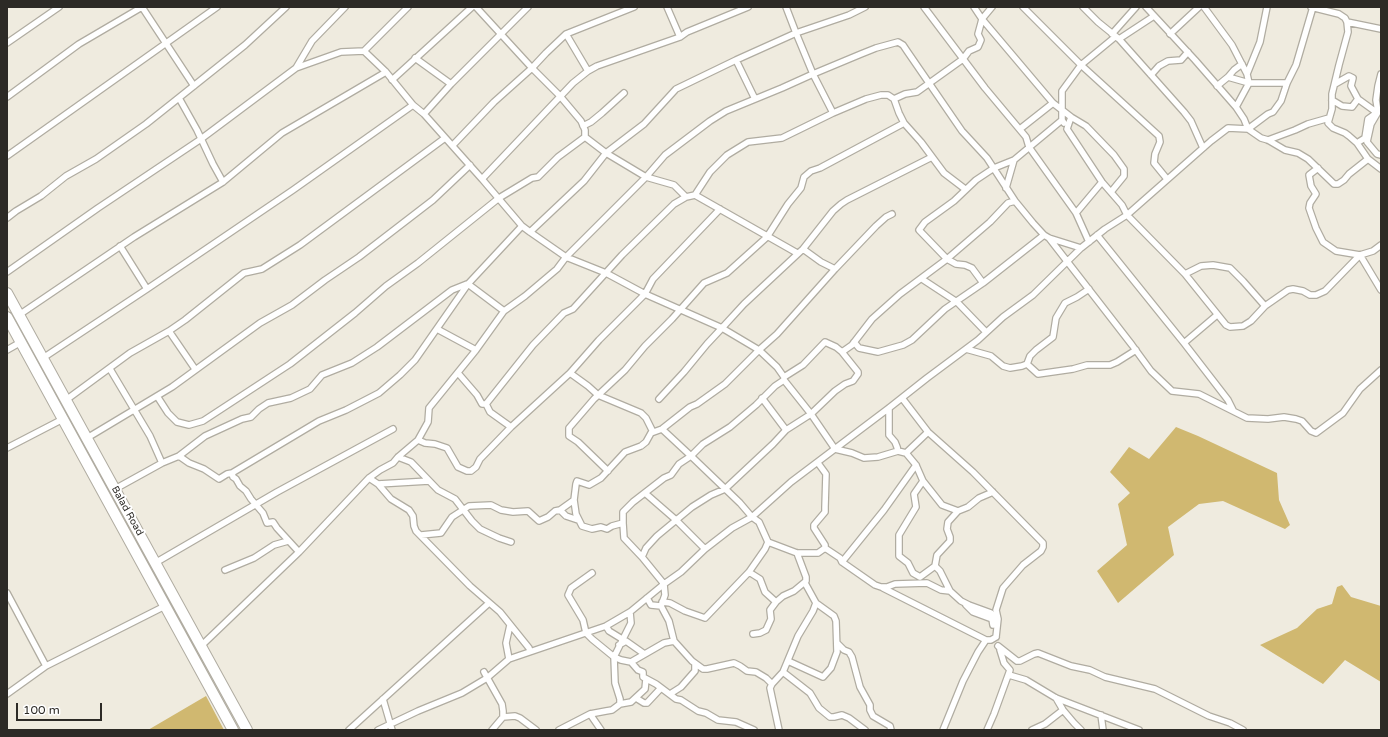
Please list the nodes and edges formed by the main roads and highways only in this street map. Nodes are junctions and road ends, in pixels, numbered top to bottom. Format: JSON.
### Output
{"nodes":[{"id":1,"x":7,"y":293,"type":"edge"},
{"id":2,"x":7,"y":317,"type":"edge"},
{"id":3,"x":233,"y":730,"type":"edge"},
{"id":4,"x":247,"y":730,"type":"edge"}],
"edges":[{"from":1,"to":4,"type":"highway","name":"Balad Road"},
{"from":2,"to":3,"type":"highway","name":"Balad Road"}]}
